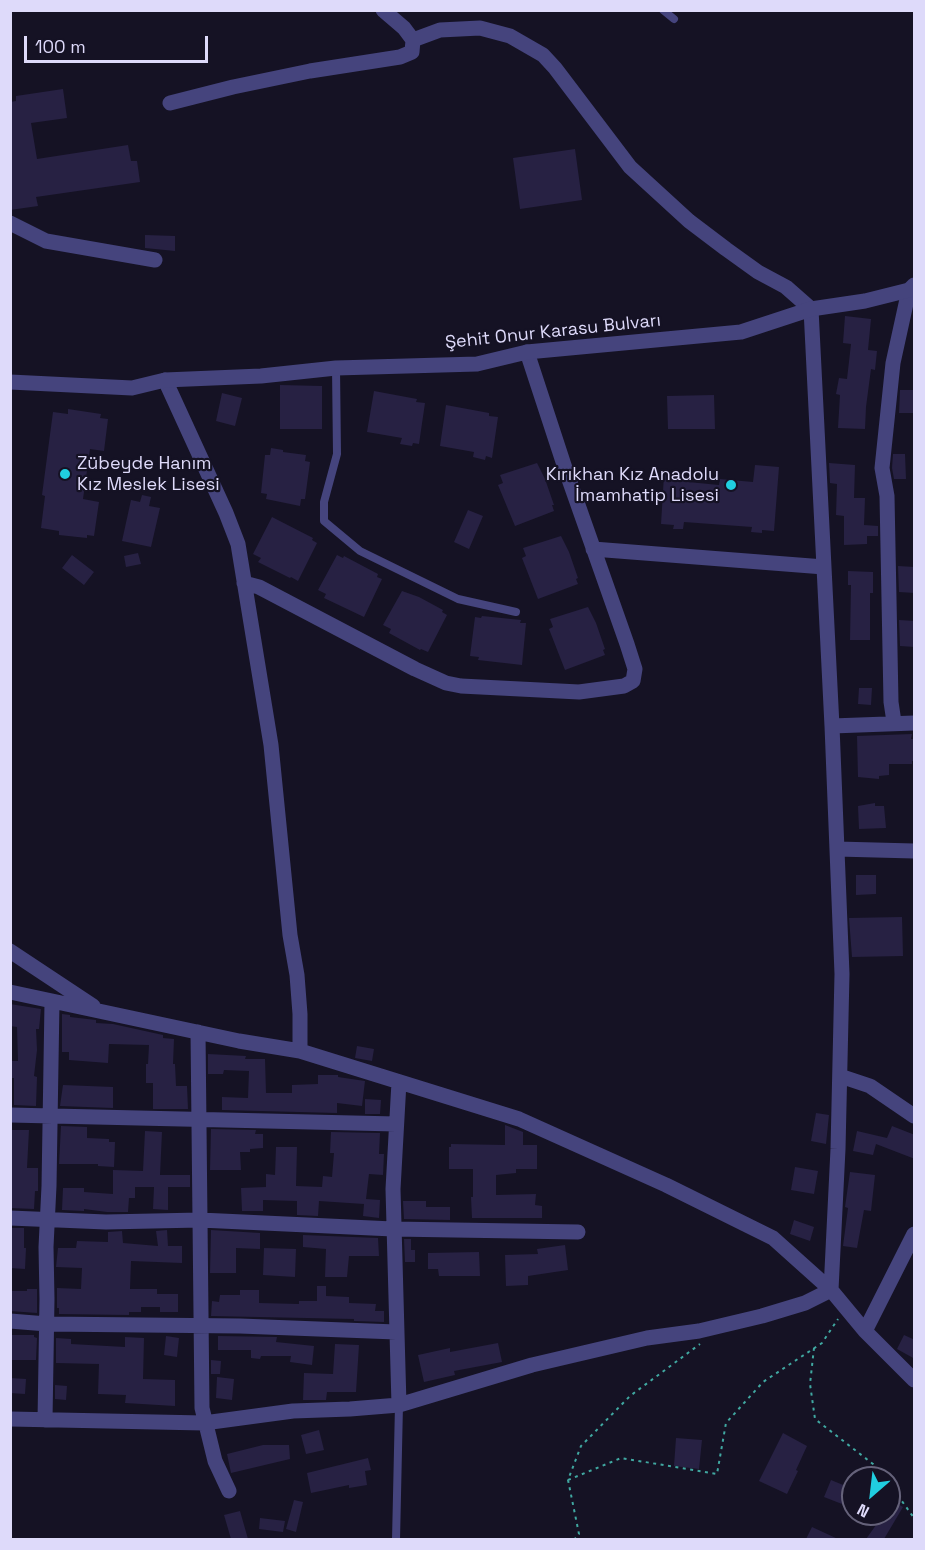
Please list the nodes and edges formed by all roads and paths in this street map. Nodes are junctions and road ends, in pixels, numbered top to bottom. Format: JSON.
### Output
{"nodes":[{"id":1,"x":383,"y":10,"type":"edge"},
{"id":2,"x":663,"y":10,"type":"edge"},
{"id":3,"x":674,"y":19,"type":"dead end"},
{"id":4,"x":413,"y":40,"type":"junction"},
{"id":5,"x":170,"y":103,"type":"dead end"},
{"id":6,"x":10,"y":223,"type":"edge"},
{"id":7,"x":155,"y":260,"type":"dead end"},
{"id":8,"x":912,"y":287,"type":"edge"},
{"id":9,"x":811,"y":309,"type":"junction"},
{"id":10,"x":527,"y":352,"type":"junction"},
{"id":11,"x":336,"y":368,"type":"junction"},
{"id":12,"x":165,"y":380,"type":"junction"},
{"id":13,"x":10,"y":382,"type":"edge"},
{"id":14,"x":593,"y":549,"type":"junction"},
{"id":15,"x":824,"y":567,"type":"junction"},
{"id":16,"x":244,"y":583,"type":"junction"},
{"id":17,"x":516,"y":612,"type":"dead end"},
{"id":18,"x":894,"y":722,"type":"junction"},
{"id":19,"x":915,"y":723,"type":"edge"},
{"id":20,"x":832,"y":726,"type":"junction"},
{"id":21,"x":837,"y":849,"type":"junction"},
{"id":22,"x":915,"y":851,"type":"edge"},
{"id":23,"x":10,"y":951,"type":"edge"},
{"id":24,"x":10,"y":992,"type":"edge"},
{"id":25,"x":52,"y":1002,"type":"junction"},
{"id":26,"x":101,"y":1012,"type":"junction"},
{"id":27,"x":198,"y":1032,"type":"junction"},
{"id":28,"x":300,"y":1051,"type":"junction"},
{"id":29,"x":840,"y":1076,"type":"junction"},
{"id":30,"x":399,"y":1082,"type":"junction"},
{"id":31,"x":10,"y":1115,"type":"edge"},
{"id":32,"x":50,"y":1116,"type":"junction"},
{"id":33,"x":915,"y":1116,"type":"edge"},
{"id":34,"x":199,"y":1119,"type":"junction"},
{"id":35,"x":396,"y":1124,"type":"junction"},
{"id":36,"x":10,"y":1218,"type":"edge"},
{"id":37,"x":47,"y":1219,"type":"junction"},
{"id":38,"x":200,"y":1220,"type":"junction"},
{"id":39,"x":393,"y":1229,"type":"junction"},
{"id":40,"x":578,"y":1232,"type":"dead end"},
{"id":41,"x":915,"y":1234,"type":"edge"},
{"id":42,"x":831,"y":1290,"type":"junction"},
{"id":43,"x":846,"y":1307,"type":"junction"},
{"id":44,"x":10,"y":1321,"type":"edge"},
{"id":45,"x":47,"y":1324,"type":"junction"},
{"id":46,"x":201,"y":1326,"type":"junction"},
{"id":47,"x":865,"y":1331,"type":"junction"},
{"id":48,"x":396,"y":1332,"type":"junction"},
{"id":49,"x":700,"y":1344,"type":"dead end"},
{"id":50,"x":814,"y":1348,"type":"junction"},
{"id":51,"x":915,"y":1380,"type":"edge"},
{"id":52,"x":399,"y":1405,"type":"junction"},
{"id":53,"x":10,"y":1419,"type":"edge"},
{"id":54,"x":45,"y":1420,"type":"junction"},
{"id":55,"x":204,"y":1423,"type":"junction"},
{"id":56,"x":875,"y":1466,"type":"edge"},
{"id":57,"x":568,"y":1480,"type":"junction"},
{"id":58,"x":229,"y":1491,"type":"dead end"},
{"id":59,"x":901,"y":1499,"type":"edge"},
{"id":60,"x":915,"y":1518,"type":"edge"},
{"id":61,"x":396,"y":1539,"type":"edge"},
{"id":62,"x":574,"y":1539,"type":"edge"}],
"edges":[{"from":1,"to":4,"type":"street"},
{"from":2,"to":3,"type":"lane"},
{"from":4,"to":5,"type":"street"},
{"from":4,"to":9,"type":"street"},
{"from":6,"to":7,"type":"street"},
{"from":8,"to":9,"type":"street","name":"Şehit Onur Karasu Bulvarı"},
{"from":8,"to":18,"type":"street"},
{"from":9,"to":10,"type":"street","name":"Şehit Onur Karasu Bulvarı"},
{"from":9,"to":15,"type":"street"},
{"from":10,"to":11,"type":"street","name":"Şehit Onur Karasu Bulvarı"},
{"from":10,"to":14,"type":"street"},
{"from":11,"to":12,"type":"street","name":"Şehit Onur Karasu Bulvarı"},
{"from":11,"to":17,"type":"lane"},
{"from":12,"to":13,"type":"street","name":"Şehit Onur Karasu Bulvarı"},
{"from":12,"to":16,"type":"street"},
{"from":14,"to":15,"type":"street"},
{"from":14,"to":16,"type":"street"},
{"from":15,"to":20,"type":"street"},
{"from":16,"to":28,"type":"street"},
{"from":18,"to":19,"type":"street"},
{"from":18,"to":20,"type":"street"},
{"from":20,"to":21,"type":"street"},
{"from":21,"to":22,"type":"street"},
{"from":21,"to":29,"type":"street"},
{"from":23,"to":26,"type":"street"},
{"from":24,"to":25,"type":"street"},
{"from":25,"to":26,"type":"street"},
{"from":25,"to":32,"type":"street"},
{"from":26,"to":27,"type":"street"},
{"from":27,"to":28,"type":"street"},
{"from":27,"to":34,"type":"street"},
{"from":28,"to":30,"type":"street"},
{"from":29,"to":33,"type":"street"},
{"from":29,"to":42,"type":"street"},
{"from":30,"to":35,"type":"street"},
{"from":30,"to":42,"type":"street"},
{"from":31,"to":32,"type":"street"},
{"from":32,"to":34,"type":"street"},
{"from":32,"to":37,"type":"street"},
{"from":34,"to":35,"type":"street"},
{"from":34,"to":38,"type":"street"},
{"from":35,"to":39,"type":"street"},
{"from":36,"to":37,"type":"street"},
{"from":37,"to":38,"type":"street"},
{"from":37,"to":45,"type":"street"},
{"from":38,"to":39,"type":"street"},
{"from":38,"to":46,"type":"street"},
{"from":39,"to":40,"type":"street"},
{"from":39,"to":48,"type":"street"},
{"from":41,"to":47,"type":"street"},
{"from":42,"to":43,"type":"street"},
{"from":42,"to":52,"type":"street"},
{"from":43,"to":47,"type":"street"},
{"from":43,"to":50,"type":"path"},
{"from":44,"to":45,"type":"street"},
{"from":45,"to":46,"type":"street"},
{"from":45,"to":54,"type":"street"},
{"from":46,"to":48,"type":"street"},
{"from":46,"to":55,"type":"street"},
{"from":47,"to":51,"type":"street"},
{"from":48,"to":52,"type":"street"},
{"from":49,"to":57,"type":"path"},
{"from":50,"to":56,"type":"path"},
{"from":50,"to":57,"type":"path"},
{"from":52,"to":55,"type":"street"},
{"from":52,"to":61,"type":"lane"},
{"from":53,"to":54,"type":"street"},
{"from":54,"to":55,"type":"street"},
{"from":55,"to":58,"type":"street"},
{"from":57,"to":62,"type":"path"},
{"from":59,"to":60,"type":"path"}]}
